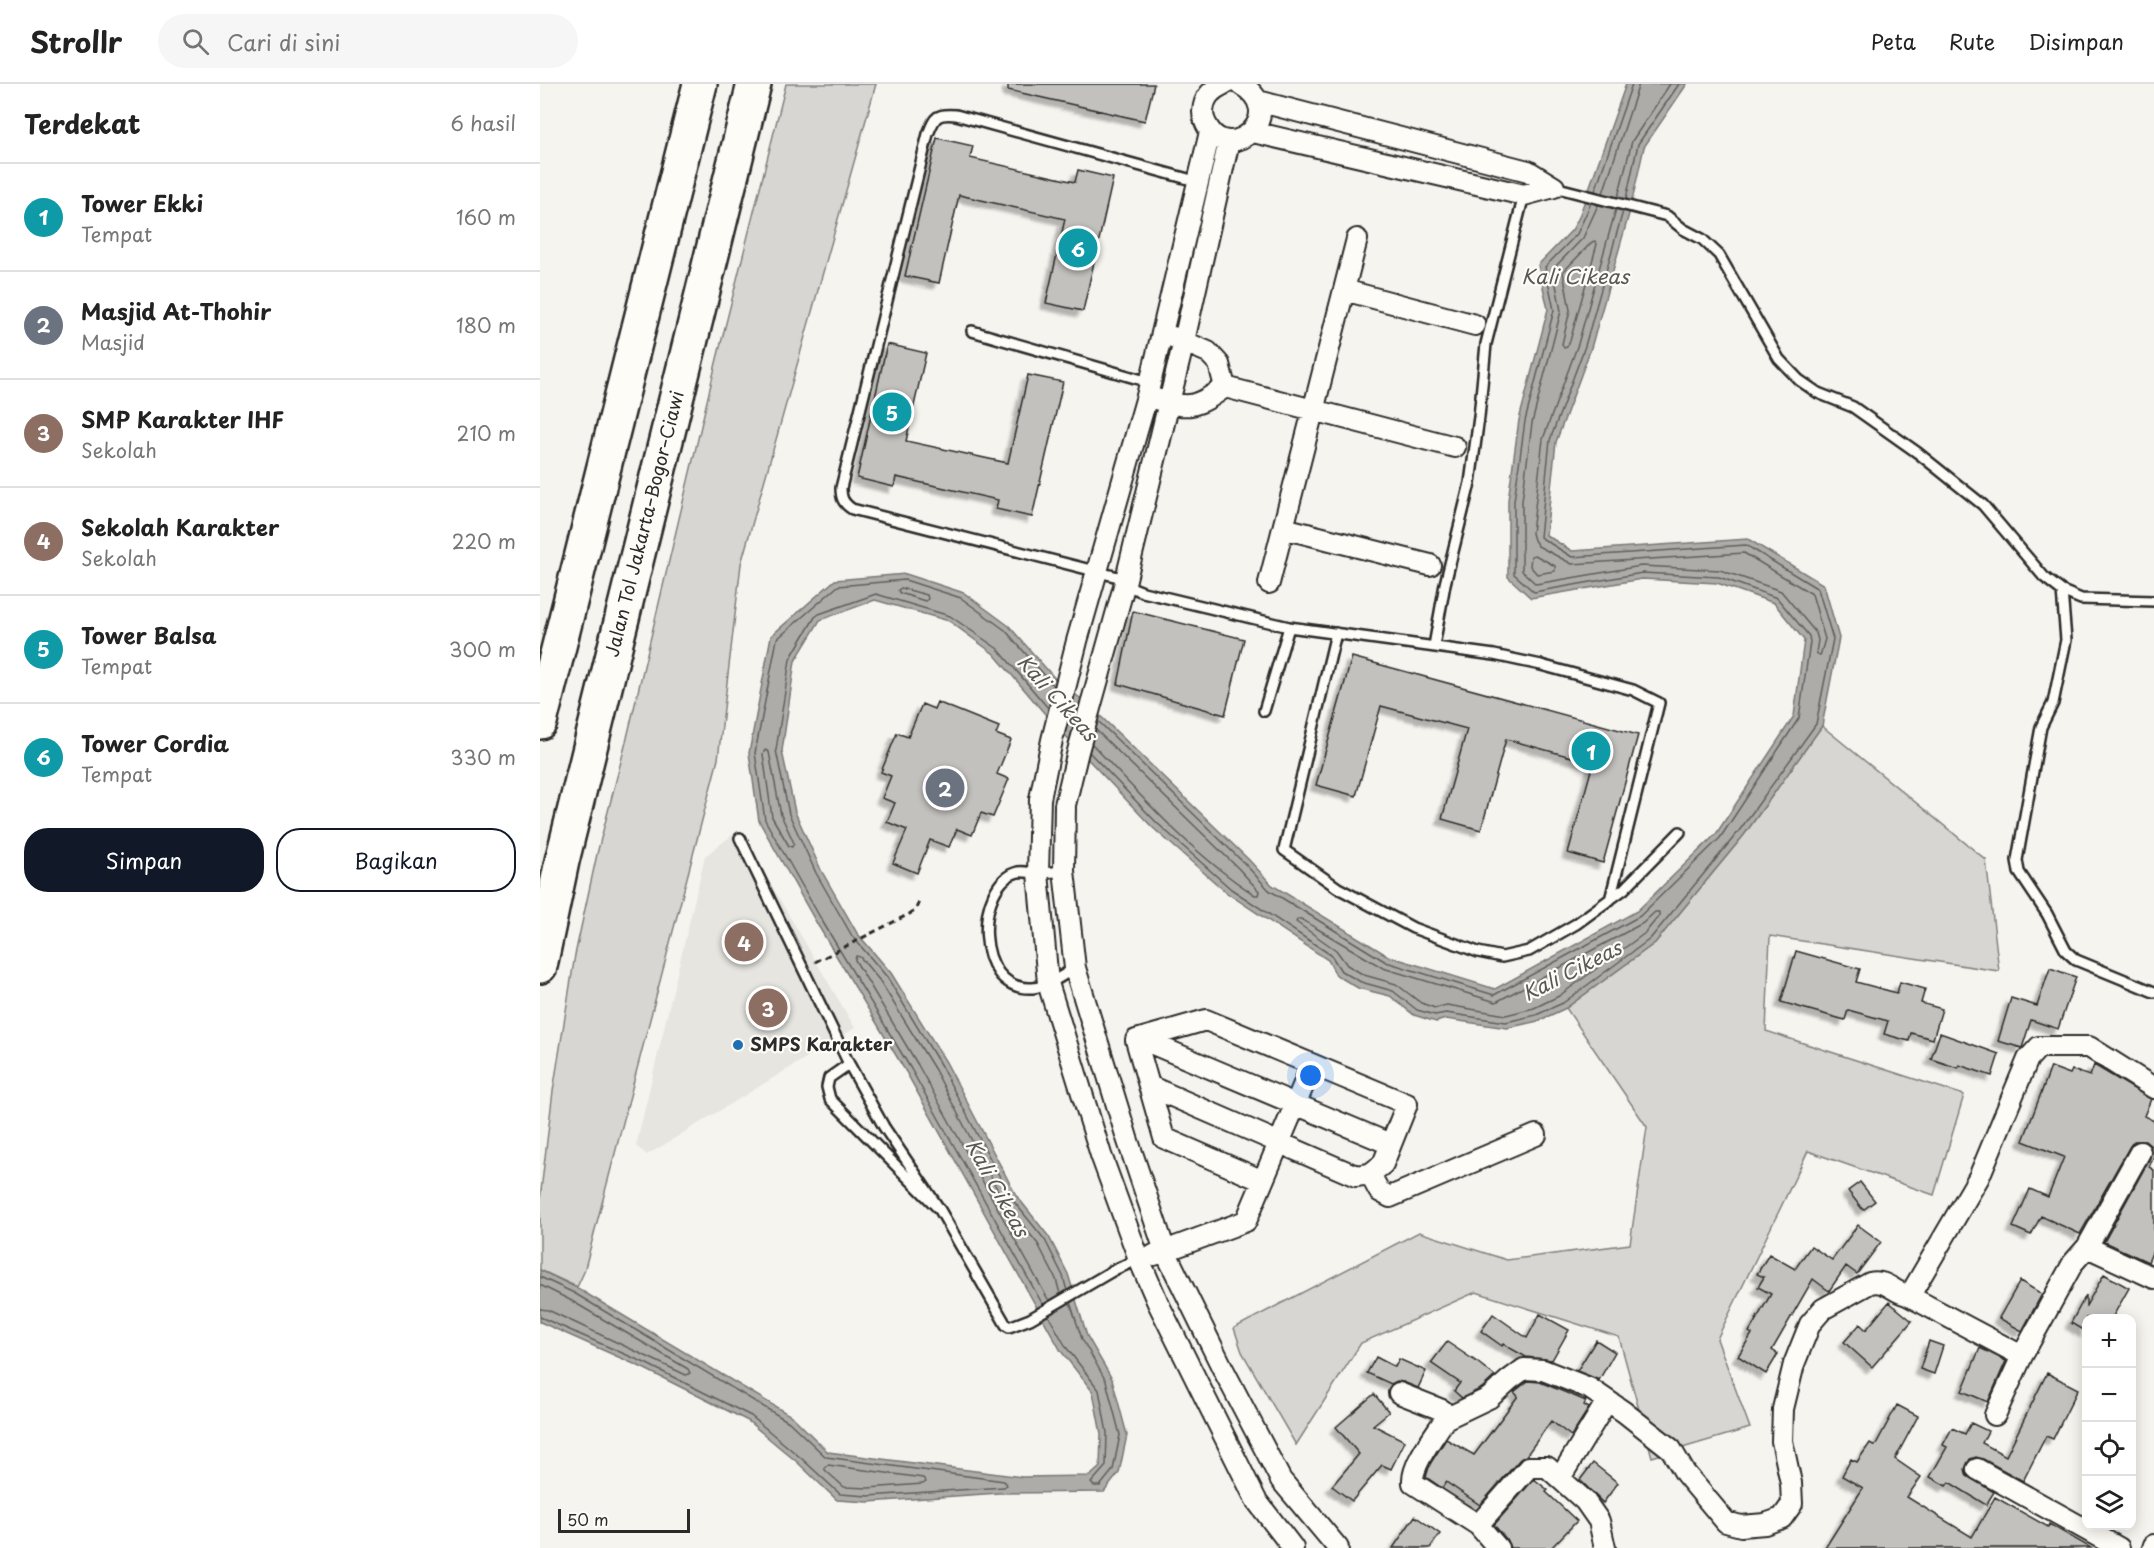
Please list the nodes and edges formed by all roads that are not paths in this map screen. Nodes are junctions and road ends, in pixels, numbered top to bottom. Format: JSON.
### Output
{"nodes":[{"id":1,"x":700,"y":84,"type":"edge"},
{"id":2,"x":754,"y":84,"type":"edge"},
{"id":3,"x":1224,"y":84,"type":"edge"},
{"id":4,"x":1251,"y":90,"type":"edge"},
{"id":5,"x":1210,"y":132,"type":"junction"},
{"id":6,"x":1253,"y":132,"type":"junction"},
{"id":7,"x":1229,"y":141,"type":"junction"},
{"id":8,"x":1199,"y":182,"type":"junction"},
{"id":9,"x":1559,"y":188,"type":"junction"},
{"id":10,"x":1524,"y":195,"type":"junction"},
{"id":11,"x":1357,"y":239,"type":"dead end"},
{"id":12,"x":1344,"y":290,"type":"junction"},
{"id":13,"x":1475,"y":325,"type":"dead end"},
{"id":14,"x":972,"y":331,"type":"dead end"},
{"id":15,"x":1161,"y":332,"type":"junction"},
{"id":16,"x":1184,"y":340,"type":"junction"},
{"id":17,"x":1225,"y":387,"type":"junction"},
{"id":18,"x":1148,"y":389,"type":"junction"},
{"id":19,"x":1168,"y":403,"type":"junction"},
{"id":20,"x":1313,"y":410,"type":"junction"},
{"id":21,"x":1455,"y":447,"type":"dead end"},
{"id":22,"x":1283,"y":528,"type":"junction"},
{"id":23,"x":1430,"y":565,"type":"dead end"},
{"id":24,"x":1098,"y":571,"type":"junction"},
{"id":25,"x":1126,"y":579,"type":"junction"},
{"id":26,"x":1269,"y":584,"type":"dead end"},
{"id":27,"x":2062,"y":591,"type":"junction"},
{"id":28,"x":2154,"y":602,"type":"edge"},
{"id":29,"x":1288,"y":627,"type":"junction"},
{"id":30,"x":1336,"y":633,"type":"junction"},
{"id":31,"x":1434,"y":646,"type":"junction"},
{"id":32,"x":1264,"y":711,"type":"dead end"},
{"id":33,"x":540,"y":722,"type":"edge"},
{"id":34,"x":1680,"y":832,"type":"dead end"},
{"id":35,"x":740,"y":838,"type":"dead end"},
{"id":36,"x":1064,"y":872,"type":"junction"},
{"id":37,"x":1038,"y":873,"type":"junction"},
{"id":38,"x":1610,"y":900,"type":"junction"},
{"id":39,"x":540,"y":966,"type":"edge"},
{"id":40,"x":808,"y":966,"type":"dead end"},
{"id":41,"x":1075,"y":968,"type":"junction"},
{"id":42,"x":1048,"y":982,"type":"junction"},
{"id":43,"x":2154,"y":992,"type":"edge"},
{"id":44,"x":1141,"y":1039,"type":"junction"},
{"id":45,"x":849,"y":1064,"type":"junction"},
{"id":46,"x":1312,"y":1065,"type":"junction"},
{"id":47,"x":1149,"y":1086,"type":"junction"},
{"id":48,"x":2154,"y":1088,"type":"edge"},
{"id":49,"x":1296,"y":1104,"type":"junction"},
{"id":50,"x":1536,"y":1135,"type":"dead end"},
{"id":51,"x":1127,"y":1138,"type":"junction"},
{"id":52,"x":1279,"y":1142,"type":"junction"},
{"id":53,"x":1390,"y":1144,"type":"junction"},
{"id":54,"x":2140,"y":1152,"type":"dead end"},
{"id":55,"x":1101,"y":1155,"type":"junction"},
{"id":56,"x":1370,"y":1174,"type":"junction"},
{"id":57,"x":1263,"y":1181,"type":"junction"},
{"id":58,"x":940,"y":1210,"type":"junction"},
{"id":59,"x":2087,"y":1247,"type":"junction"},
{"id":60,"x":1165,"y":1251,"type":"junction"},
{"id":61,"x":1139,"y":1259,"type":"junction"},
{"id":62,"x":2154,"y":1278,"type":"edge"},
{"id":63,"x":1907,"y":1295,"type":"junction"},
{"id":64,"x":2022,"y":1356,"type":"junction"},
{"id":65,"x":1399,"y":1393,"type":"dead end"},
{"id":66,"x":1607,"y":1401,"type":"junction"},
{"id":67,"x":1995,"y":1414,"type":"dead end"},
{"id":68,"x":1445,"y":1419,"type":"junction"},
{"id":69,"x":1977,"y":1469,"type":"dead end"},
{"id":70,"x":1560,"y":1478,"type":"junction"},
{"id":71,"x":1281,"y":1480,"type":"junction"},
{"id":72,"x":1256,"y":1500,"type":"junction"},
{"id":73,"x":1478,"y":1525,"type":"junction"},
{"id":74,"x":1293,"y":1548,"type":"edge"},
{"id":75,"x":1338,"y":1548,"type":"edge"},
{"id":76,"x":1498,"y":1548,"type":"edge"},
{"id":77,"x":1605,"y":1548,"type":"edge"},
{"id":78,"x":2119,"y":1548,"type":"edge"}],
"edges":[{"from":1,"to":33,"type":"highway"},
{"from":2,"to":39,"type":"highway","name":"Jalan Tol Jakarta–Bogor–Ciawi"},
{"from":3,"to":5,"type":"street"},
{"from":4,"to":6,"type":"street"},
{"from":4,"to":9,"type":"street"},
{"from":5,"to":7,"type":"street"},
{"from":5,"to":8,"type":"street"},
{"from":6,"to":7,"type":"street"},
{"from":6,"to":10,"type":"street"},
{"from":7,"to":16,"type":"street"},
{"from":8,"to":15,"type":"street"},
{"from":8,"to":24,"type":"lane"},
{"from":9,"to":10,"type":"street"},
{"from":9,"to":27,"type":"lane"},
{"from":10,"to":31,"type":"lane"},
{"from":11,"to":12,"type":"street"},
{"from":12,"to":13,"type":"street"},
{"from":12,"to":20,"type":"street"},
{"from":14,"to":18,"type":"lane"},
{"from":15,"to":16,"type":"street"},
{"from":15,"to":18,"type":"street"},
{"from":16,"to":17,"type":"street"},
{"from":16,"to":19,"type":"street"},
{"from":17,"to":19,"type":"street"},
{"from":17,"to":20,"type":"street"},
{"from":18,"to":19,"type":"street"},
{"from":18,"to":24,"type":"street"},
{"from":19,"to":25,"type":"street"},
{"from":20,"to":21,"type":"street"},
{"from":20,"to":22,"type":"street"},
{"from":22,"to":23,"type":"street"},
{"from":22,"to":26,"type":"street"},
{"from":24,"to":25,"type":"lane"},
{"from":24,"to":37,"type":"street"},
{"from":25,"to":29,"type":"lane"},
{"from":25,"to":36,"type":"street"},
{"from":27,"to":28,"type":"lane"},
{"from":27,"to":43,"type":"lane"},
{"from":29,"to":30,"type":"lane"},
{"from":29,"to":32,"type":"lane"},
{"from":30,"to":31,"type":"lane"},
{"from":30,"to":38,"type":"lane"},
{"from":31,"to":38,"type":"lane"},
{"from":34,"to":38,"type":"lane"},
{"from":35,"to":45,"type":"lane"},
{"from":36,"to":37,"type":"lane"},
{"from":36,"to":41,"type":"street"},
{"from":37,"to":42,"type":"street"},
{"from":37,"to":42,"type":"lane"},
{"from":40,"to":45,"type":"lane"},
{"from":41,"to":42,"type":"lane"},
{"from":41,"to":51,"type":"street"},
{"from":42,"to":55,"type":"street"},
{"from":44,"to":46,"type":"street"},
{"from":44,"to":47,"type":"street"},
{"from":44,"to":49,"type":"street"},
{"from":45,"to":58,"type":"lane"},
{"from":45,"to":58,"type":"lane"},
{"from":46,"to":49,"type":"street"},
{"from":46,"to":53,"type":"street"},
{"from":47,"to":52,"type":"street"},
{"from":47,"to":57,"type":"street"},
{"from":48,"to":63,"type":"street"},
{"from":49,"to":52,"type":"street"},
{"from":49,"to":53,"type":"street"},
{"from":50,"to":56,"type":"street"},
{"from":51,"to":55,"type":"street"},
{"from":51,"to":60,"type":"street"},
{"from":52,"to":56,"type":"street"},
{"from":52,"to":57,"type":"street"},
{"from":53,"to":56,"type":"street"},
{"from":54,"to":59,"type":"street"},
{"from":55,"to":61,"type":"street"},
{"from":57,"to":60,"type":"street"},
{"from":58,"to":61,"type":"lane"},
{"from":59,"to":62,"type":"street"},
{"from":59,"to":64,"type":"street"},
{"from":60,"to":61,"type":"street"},
{"from":60,"to":71,"type":"street"},
{"from":61,"to":72,"type":"street"},
{"from":63,"to":64,"type":"street"},
{"from":63,"to":66,"type":"street"},
{"from":64,"to":67,"type":"street"},
{"from":65,"to":68,"type":"street"},
{"from":66,"to":68,"type":"street"},
{"from":66,"to":70,"type":"street"},
{"from":68,"to":73,"type":"street"},
{"from":69,"to":78,"type":"street"},
{"from":70,"to":73,"type":"street"},
{"from":70,"to":77,"type":"street"},
{"from":71,"to":72,"type":"street"},
{"from":71,"to":75,"type":"street"},
{"from":72,"to":74,"type":"street"},
{"from":73,"to":76,"type":"street"}]}
